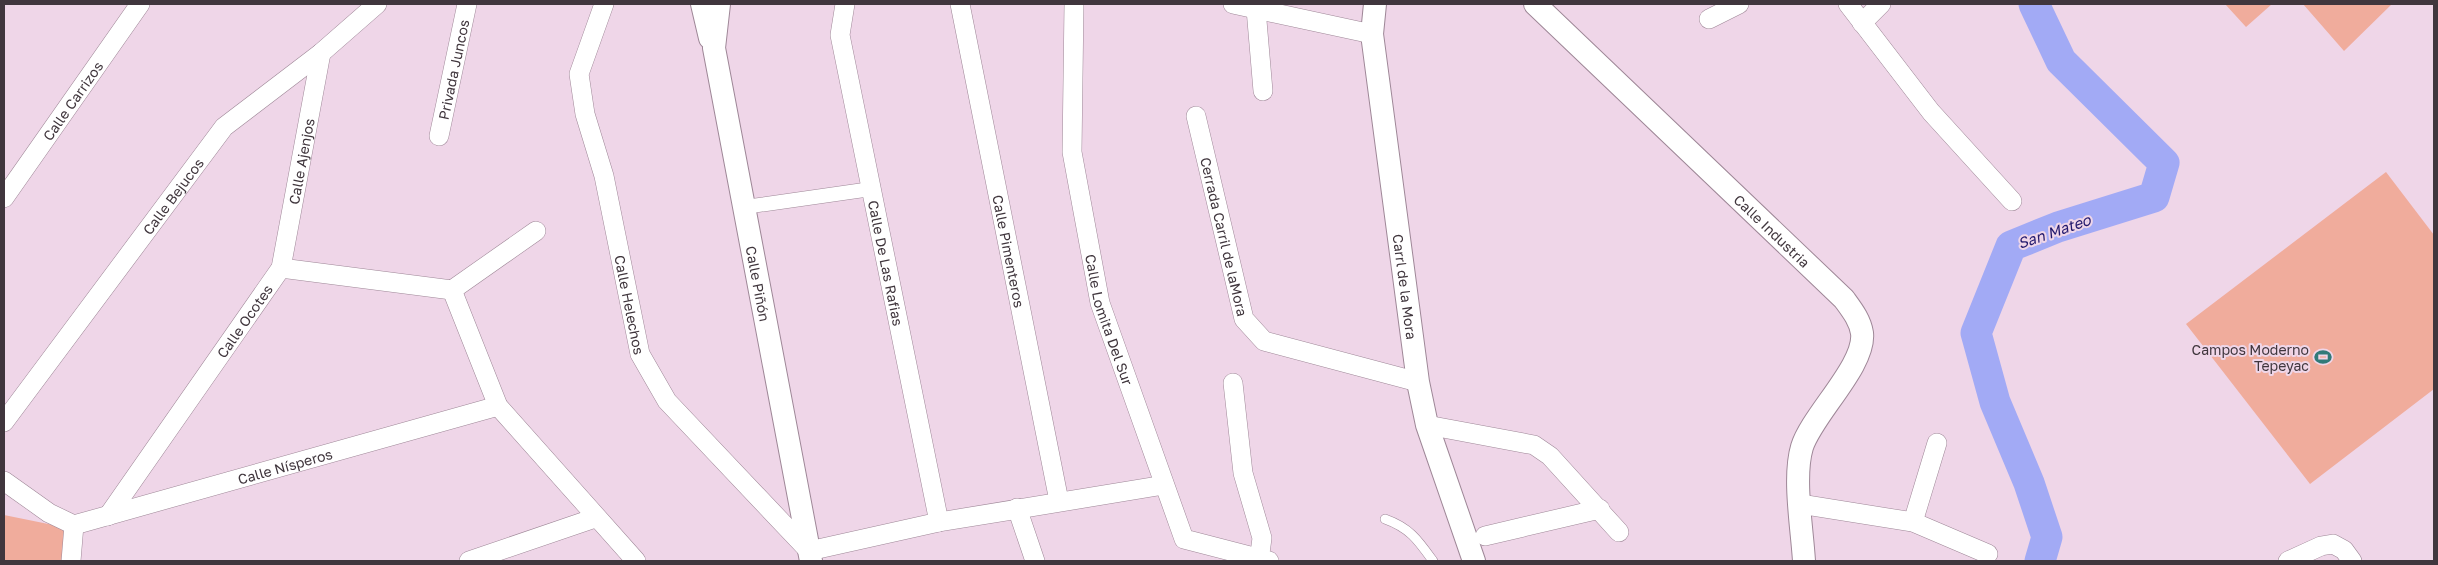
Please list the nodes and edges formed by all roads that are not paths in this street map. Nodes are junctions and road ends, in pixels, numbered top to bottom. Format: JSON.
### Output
{"nodes":[{"id":1,"x":140,"y":4,"type":"edge"},
{"id":2,"x":377,"y":4,"type":"edge"},
{"id":3,"x":467,"y":4,"type":"edge"},
{"id":4,"x":604,"y":4,"type":"edge"},
{"id":5,"x":702,"y":4,"type":"edge"},
{"id":6,"x":719,"y":4,"type":"edge"},
{"id":7,"x":845,"y":4,"type":"edge"},
{"id":8,"x":960,"y":4,"type":"edge"},
{"id":9,"x":1074,"y":4,"type":"edge"},
{"id":10,"x":1234,"y":4,"type":"edge"},
{"id":11,"x":1375,"y":4,"type":"edge"},
{"id":12,"x":1535,"y":4,"type":"edge"},
{"id":13,"x":1739,"y":4,"type":"edge"},
{"id":14,"x":1848,"y":4,"type":"edge"},
{"id":15,"x":1880,"y":4,"type":"edge"},
{"id":16,"x":1256,"y":9,"type":"junction"},
{"id":17,"x":1710,"y":18,"type":"dead end"},
{"id":18,"x":1862,"y":23,"type":"junction"},
{"id":19,"x":1372,"y":34,"type":"junction"},
{"id":20,"x":714,"y":48,"type":"junction"},
{"id":21,"x":321,"y":53,"type":"junction"},
{"id":22,"x":1263,"y":91,"type":"dead end"},
{"id":23,"x":1196,"y":116,"type":"dead end"},
{"id":24,"x":439,"y":136,"type":"dead end"},
{"id":25,"x":871,"y":188,"type":"junction"},
{"id":26,"x":4,"y":198,"type":"edge"},
{"id":27,"x":2012,"y":201,"type":"dead end"},
{"id":28,"x":745,"y":207,"type":"junction"},
{"id":29,"x":536,"y":231,"type":"dead end"},
{"id":30,"x":281,"y":268,"type":"junction"},
{"id":31,"x":452,"y":290,"type":"junction"},
{"id":32,"x":1418,"y":382,"type":"junction"},
{"id":33,"x":1233,"y":384,"type":"dead end"},
{"id":34,"x":498,"y":406,"type":"junction"},
{"id":35,"x":4,"y":422,"type":"edge"},
{"id":36,"x":1427,"y":425,"type":"junction"},
{"id":37,"x":1937,"y":443,"type":"dead end"},
{"id":38,"x":4,"y":481,"type":"edge"},
{"id":39,"x":1164,"y":485,"type":"junction"},
{"id":40,"x":1059,"y":501,"type":"junction"},
{"id":41,"x":1800,"y":504,"type":"junction"},
{"id":42,"x":1018,"y":508,"type":"junction"},
{"id":43,"x":1600,"y":509,"type":"junction"},
{"id":44,"x":108,"y":516,"type":"junction"},
{"id":45,"x":595,"y":518,"type":"junction"},
{"id":46,"x":1385,"y":519,"type":"dead end"},
{"id":47,"x":939,"y":522,"type":"junction"},
{"id":48,"x":1913,"y":522,"type":"junction"},
{"id":49,"x":74,"y":525,"type":"junction"},
{"id":50,"x":1619,"y":532,"type":"dead end"},
{"id":51,"x":1485,"y":536,"type":"dead end"},
{"id":52,"x":1988,"y":554,"type":"dead end"},
{"id":53,"x":810,"y":556,"type":"edge"},
{"id":54,"x":71,"y":561,"type":"edge"},
{"id":55,"x":469,"y":561,"type":"edge"},
{"id":56,"x":636,"y":561,"type":"edge"},
{"id":57,"x":1034,"y":561,"type":"edge"},
{"id":58,"x":1263,"y":561,"type":"edge"},
{"id":59,"x":1433,"y":561,"type":"edge"},
{"id":60,"x":1474,"y":561,"type":"edge"},
{"id":61,"x":1804,"y":561,"type":"edge"},
{"id":62,"x":2288,"y":561,"type":"edge"},
{"id":63,"x":2352,"y":561,"type":"edge"}],
"edges":[{"from":1,"to":26,"type":"street","name":"Calle Carrizos"},
{"from":2,"to":21,"type":"street","name":"Calle Bejucos"},
{"from":3,"to":24,"type":"street","name":"Privada Juncos"},
{"from":4,"to":53,"type":"street","name":"Calle Helechos"},
{"from":5,"to":20,"type":"street"},
{"from":6,"to":20,"type":"street","name":"Calle Piñón"},
{"from":7,"to":25,"type":"street","name":"Calle De Las Rafias"},
{"from":8,"to":40,"type":"street","name":"Calle Pimenteros"},
{"from":9,"to":39,"type":"street","name":"Calle Lomita Del Sur"},
{"from":10,"to":16,"type":"street"},
{"from":11,"to":19,"type":"street","name":"Carrl de la Mora"},
{"from":12,"to":41,"type":"street","name":"Calle Industria"},
{"from":13,"to":17,"type":"street"},
{"from":14,"to":18,"type":"street"},
{"from":15,"to":18,"type":"street"},
{"from":16,"to":19,"type":"street"},
{"from":16,"to":22,"type":"street"},
{"from":18,"to":27,"type":"street"},
{"from":19,"to":32,"type":"street","name":"Carrl de la Mora"},
{"from":20,"to":28,"type":"street","name":"Calle Piñón"},
{"from":21,"to":30,"type":"street","name":"Calle Ajenjos"},
{"from":21,"to":35,"type":"street","name":"Calle Bejucos"},
{"from":23,"to":32,"type":"street","name":"Cerrada Carril de laMora"},
{"from":25,"to":28,"type":"street"},
{"from":25,"to":47,"type":"street","name":"Calle De Las Rafias"},
{"from":28,"to":53,"type":"street","name":"Calle Piñón"},
{"from":29,"to":31,"type":"street"},
{"from":30,"to":31,"type":"street"},
{"from":30,"to":44,"type":"street","name":"Calle Ocotes"},
{"from":31,"to":34,"type":"street"},
{"from":32,"to":36,"type":"street","name":"Carrl de la Mora"},
{"from":33,"to":58,"type":"street"},
{"from":34,"to":44,"type":"street","name":"Calle Nísperos"},
{"from":34,"to":45,"type":"street"},
{"from":36,"to":43,"type":"street"},
{"from":36,"to":60,"type":"street","name":"Carrl de la Mora"},
{"from":37,"to":48,"type":"street"},
{"from":38,"to":49,"type":"street"},
{"from":39,"to":40,"type":"street"},
{"from":39,"to":58,"type":"street","name":"Calle Lomita Del Sur"},
{"from":40,"to":42,"type":"street"},
{"from":41,"to":48,"type":"street"},
{"from":41,"to":61,"type":"street","name":"Calle Industria"},
{"from":42,"to":47,"type":"street"},
{"from":42,"to":57,"type":"street"},
{"from":43,"to":50,"type":"street"},
{"from":43,"to":51,"type":"street"},
{"from":44,"to":49,"type":"street","name":"Calle Nísperos"},
{"from":45,"to":55,"type":"street"},
{"from":45,"to":56,"type":"street"},
{"from":46,"to":59,"type":"lane"},
{"from":47,"to":53,"type":"street"},
{"from":48,"to":52,"type":"street"},
{"from":49,"to":54,"type":"street"},
{"from":62,"to":63,"type":"street"}]}
